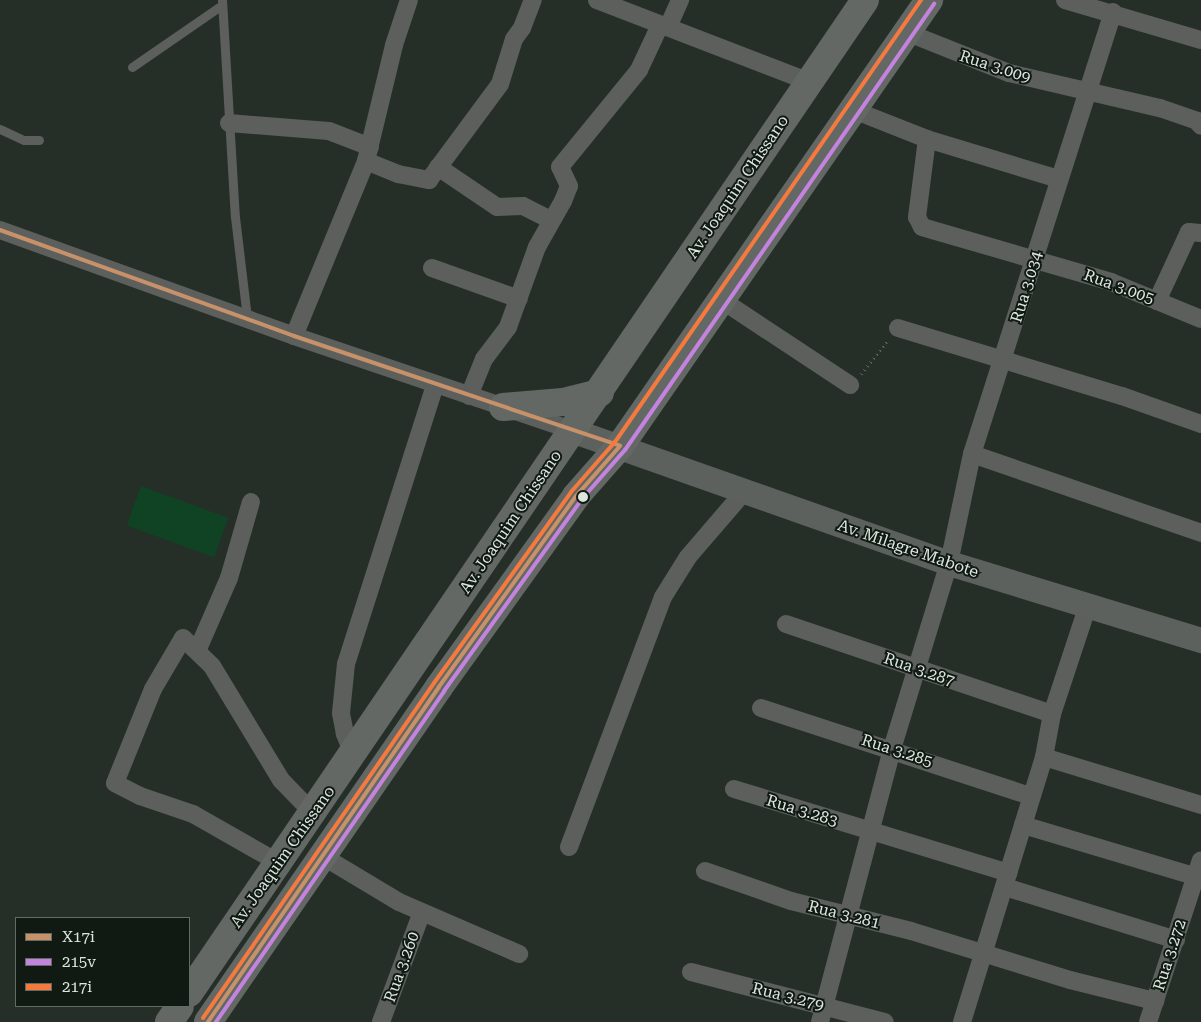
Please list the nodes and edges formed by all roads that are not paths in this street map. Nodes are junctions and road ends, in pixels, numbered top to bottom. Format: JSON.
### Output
{"nodes":[{"id":1,"x":409,"y":0,"type":"edge"},
{"id":2,"x":532,"y":0,"type":"edge"},
{"id":3,"x":597,"y":0,"type":"edge"},
{"id":4,"x":680,"y":0,"type":"edge"},
{"id":5,"x":865,"y":0,"type":"edge"},
{"id":6,"x":929,"y":0,"type":"edge"},
{"id":7,"x":1065,"y":0,"type":"edge"},
{"id":8,"x":222,"y":3,"type":"edge"},
{"id":9,"x":1113,"y":12,"type":"junction"},
{"id":10,"x":664,"y":26,"type":"junction"},
{"id":11,"x":906,"y":32,"type":"junction"},
{"id":12,"x":1201,"y":40,"type":"edge"},
{"id":13,"x":132,"y":67,"type":"dead end"},
{"id":14,"x":809,"y":82,"type":"junction"},
{"id":15,"x":1088,"y":91,"type":"junction"},
{"id":16,"x":851,"y":109,"type":"junction"},
{"id":17,"x":229,"y":123,"type":"junction"},
{"id":18,"x":1201,"y":126,"type":"edge"},
{"id":19,"x":0,"y":129,"type":"edge"},
{"id":20,"x":927,"y":139,"type":"junction"},
{"id":21,"x":39,"y":140,"type":"dead end"},
{"id":22,"x":368,"y":154,"type":"junction"},
{"id":23,"x":438,"y":167,"type":"junction"},
{"id":24,"x":1059,"y":179,"type":"junction"},
{"id":25,"x":551,"y":220,"type":"junction"},
{"id":26,"x":0,"y":230,"type":"edge"},
{"id":27,"x":1201,"y":233,"type":"edge"},
{"id":28,"x":1035,"y":261,"type":"junction"},
{"id":29,"x":432,"y":268,"type":"dead end"},
{"id":30,"x":518,"y":299,"type":"junction"},
{"id":31,"x":720,"y":299,"type":"junction"},
{"id":32,"x":1157,"y":301,"type":"junction"},
{"id":33,"x":247,"y":318,"type":"junction"},
{"id":34,"x":1201,"y":319,"type":"edge"},
{"id":35,"x":898,"y":328,"type":"road end"},
{"id":36,"x":294,"y":336,"type":"junction"},
{"id":37,"x":1003,"y":362,"type":"junction"},
{"id":38,"x":435,"y":385,"type":"junction"},
{"id":39,"x":850,"y":385,"type":"road end"},
{"id":40,"x":600,"y":393,"type":"junction"},
{"id":41,"x":469,"y":396,"type":"junction"},
{"id":42,"x":503,"y":407,"type":"junction"},
{"id":43,"x":1201,"y":424,"type":"edge"},
{"id":44,"x":574,"y":431,"type":"junction"},
{"id":45,"x":620,"y":446,"type":"junction"},
{"id":46,"x":972,"y":454,"type":"junction"},
{"id":47,"x":743,"y":493,"type":"junction"},
{"id":48,"x":251,"y":502,"type":"dead end"},
{"id":49,"x":1201,"y":532,"type":"edge"},
{"id":50,"x":949,"y":563,"type":"junction"},
{"id":51,"x":1087,"y":608,"type":"junction"},
{"id":52,"x":786,"y":624,"type":"dead end"},
{"id":53,"x":1201,"y":640,"type":"edge"},
{"id":54,"x":198,"y":649,"type":"junction"},
{"id":55,"x":916,"y":670,"type":"junction"},
{"id":56,"x":762,"y":708,"type":"dead end"},
{"id":57,"x":1052,"y":714,"type":"junction"},
{"id":58,"x":892,"y":749,"type":"junction"},
{"id":59,"x":353,"y":754,"type":"junction"},
{"id":60,"x":1044,"y":757,"type":"junction"},
{"id":61,"x":734,"y":790,"type":"dead end"},
{"id":62,"x":1031,"y":796,"type":"junction"},
{"id":63,"x":1201,"y":805,"type":"edge"},
{"id":64,"x":313,"y":813,"type":"junction"},
{"id":65,"x":1023,"y":825,"type":"junction"},
{"id":66,"x":870,"y":832,"type":"junction"},
{"id":67,"x":569,"y":847,"type":"dead end"},
{"id":68,"x":324,"y":856,"type":"junction"},
{"id":69,"x":279,"y":862,"type":"junction"},
{"id":70,"x":705,"y":871,"type":"dead end"},
{"id":71,"x":1199,"y":871,"type":"edge"},
{"id":72,"x":1006,"y":880,"type":"junction"},
{"id":73,"x":422,"y":912,"type":"junction"},
{"id":74,"x":848,"y":916,"type":"junction"},
{"id":75,"x":1176,"y":940,"type":"junction"},
{"id":76,"x":519,"y":954,"type":"dead end"},
{"id":77,"x":984,"y":955,"type":"junction"},
{"id":78,"x":691,"y":972,"type":"dead end"},
{"id":79,"x":190,"y":992,"type":"edge"},
{"id":80,"x":1155,"y":1001,"type":"junction"},
{"id":81,"x":179,"y":1007,"type":"edge"},
{"id":82,"x":822,"y":1014,"type":"edge"},
{"id":83,"x":169,"y":1022,"type":"edge"},
{"id":84,"x":208,"y":1022,"type":"edge"},
{"id":85,"x":381,"y":1022,"type":"edge"},
{"id":86,"x":885,"y":1022,"type":"edge"},
{"id":87,"x":962,"y":1022,"type":"edge"},
{"id":88,"x":1148,"y":1022,"type":"edge"}],
"edges":[{"from":1,"to":22,"type":"street"},
{"from":2,"to":23,"type":"street"},
{"from":3,"to":10,"type":"street"},
{"from":4,"to":10,"type":"street"},
{"from":5,"to":14,"type":"main road","name":"Av. Joaquim Chissano"},
{"from":6,"to":11,"type":"main road"},
{"from":7,"to":9,"type":"street"},
{"from":8,"to":13,"type":"lane"},
{"from":8,"to":17,"type":"lane"},
{"from":9,"to":12,"type":"street"},
{"from":9,"to":15,"type":"street","name":"Rua 3.034"},
{"from":10,"to":14,"type":"street"},
{"from":10,"to":25,"type":"street"},
{"from":11,"to":15,"type":"street","name":"Rua 3.009"},
{"from":11,"to":16,"type":"main road"},
{"from":14,"to":40,"type":"main road","name":"Av. Joaquim Chissano"},
{"from":15,"to":18,"type":"street","name":"Rua 3.009"},
{"from":15,"to":24,"type":"street","name":"Rua 3.034"},
{"from":16,"to":20,"type":"street"},
{"from":16,"to":31,"type":"main road"},
{"from":17,"to":22,"type":"street"},
{"from":17,"to":33,"type":"lane"},
{"from":19,"to":21,"type":"lane"},
{"from":20,"to":24,"type":"street"},
{"from":20,"to":28,"type":"street","name":"Rua 3.005"},
{"from":22,"to":23,"type":"street"},
{"from":22,"to":36,"type":"street"},
{"from":23,"to":25,"type":"street"},
{"from":24,"to":28,"type":"street","name":"Rua 3.034"},
{"from":25,"to":30,"type":"street"},
{"from":26,"to":33,"type":"street"},
{"from":27,"to":32,"type":"street"},
{"from":28,"to":32,"type":"street","name":"Rua 3.005"},
{"from":28,"to":37,"type":"street","name":"Rua 3.034"},
{"from":29,"to":30,"type":"street"},
{"from":30,"to":41,"type":"street"},
{"from":31,"to":39,"type":"street"},
{"from":31,"to":45,"type":"main road"},
{"from":32,"to":34,"type":"street","name":"Rua 3.005"},
{"from":33,"to":36,"type":"street"},
{"from":35,"to":37,"type":"street"},
{"from":36,"to":38,"type":"street"},
{"from":37,"to":43,"type":"street"},
{"from":37,"to":46,"type":"street","name":"Rua 3.034"},
{"from":38,"to":41,"type":"street"},
{"from":38,"to":59,"type":"street"},
{"from":40,"to":42,"type":"main road"},
{"from":40,"to":44,"type":"main road","name":"Av. Joaquim Chissano"},
{"from":41,"to":42,"type":"street"},
{"from":42,"to":44,"type":"street"},
{"from":44,"to":45,"type":"street","name":"Av. Milagre Mabote"},
{"from":44,"to":59,"type":"main road","name":"Av. Joaquim Chissano"},
{"from":45,"to":47,"type":"street","name":"Av. Milagre Mabote"},
{"from":45,"to":68,"type":"main road","name":"Av. Joaquim Chissano"},
{"from":46,"to":49,"type":"street"},
{"from":46,"to":50,"type":"street","name":"Rua 3.034"},
{"from":47,"to":50,"type":"street","name":"Av. Milagre Mabote"},
{"from":47,"to":67,"type":"street"},
{"from":48,"to":54,"type":"street"},
{"from":50,"to":51,"type":"street","name":"Av. Milagre Mabote"},
{"from":50,"to":55,"type":"street","name":"Rua 3.034"},
{"from":51,"to":53,"type":"street","name":"Av. Milagre Mabote"},
{"from":51,"to":57,"type":"street"},
{"from":52,"to":55,"type":"street","name":"Rua 3.287"},
{"from":54,"to":64,"type":"street"},
{"from":54,"to":69,"type":"street"},
{"from":55,"to":57,"type":"street","name":"Rua 3.287"},
{"from":55,"to":58,"type":"street","name":"Rua 3.034"},
{"from":56,"to":58,"type":"street","name":"Rua 3.285"},
{"from":57,"to":60,"type":"street"},
{"from":58,"to":62,"type":"street","name":"Rua 3.285"},
{"from":58,"to":66,"type":"street","name":"Rua 3.034"},
{"from":59,"to":64,"type":"main road","name":"Av. Joaquim Chissano"},
{"from":60,"to":62,"type":"street"},
{"from":60,"to":63,"type":"street"},
{"from":61,"to":66,"type":"street","name":"Rua 3.283"},
{"from":62,"to":65,"type":"street"},
{"from":64,"to":69,"type":"main road","name":"Av. Joaquim Chissano"},
{"from":65,"to":71,"type":"street"},
{"from":65,"to":72,"type":"street"},
{"from":66,"to":72,"type":"street","name":"Rua 3.283"},
{"from":66,"to":74,"type":"street","name":"Rua 3.034"},
{"from":68,"to":73,"type":"street"},
{"from":68,"to":84,"type":"main road","name":"Av. Joaquim Chissano"},
{"from":69,"to":79,"type":"main road","name":"Av. Joaquim Chissano"},
{"from":70,"to":74,"type":"street","name":"Rua 3.281"},
{"from":71,"to":75,"type":"street","name":"Rua 3.272"},
{"from":72,"to":75,"type":"street","name":"Rua 3.283"},
{"from":72,"to":77,"type":"street"},
{"from":73,"to":76,"type":"street"},
{"from":73,"to":85,"type":"street","name":"Rua 3.260"},
{"from":74,"to":77,"type":"street","name":"Rua 3.281"},
{"from":74,"to":82,"type":"street","name":"Rua 3.034"},
{"from":75,"to":80,"type":"street","name":"Rua 3.272"},
{"from":77,"to":80,"type":"street","name":"Rua 3.281"},
{"from":77,"to":87,"type":"street"},
{"from":78,"to":82,"type":"street","name":"Rua 3.279"},
{"from":80,"to":88,"type":"street","name":"Rua 3.272"},
{"from":81,"to":83,"type":"main road"},
{"from":82,"to":86,"type":"street","name":"Rua 3.279"}]}
